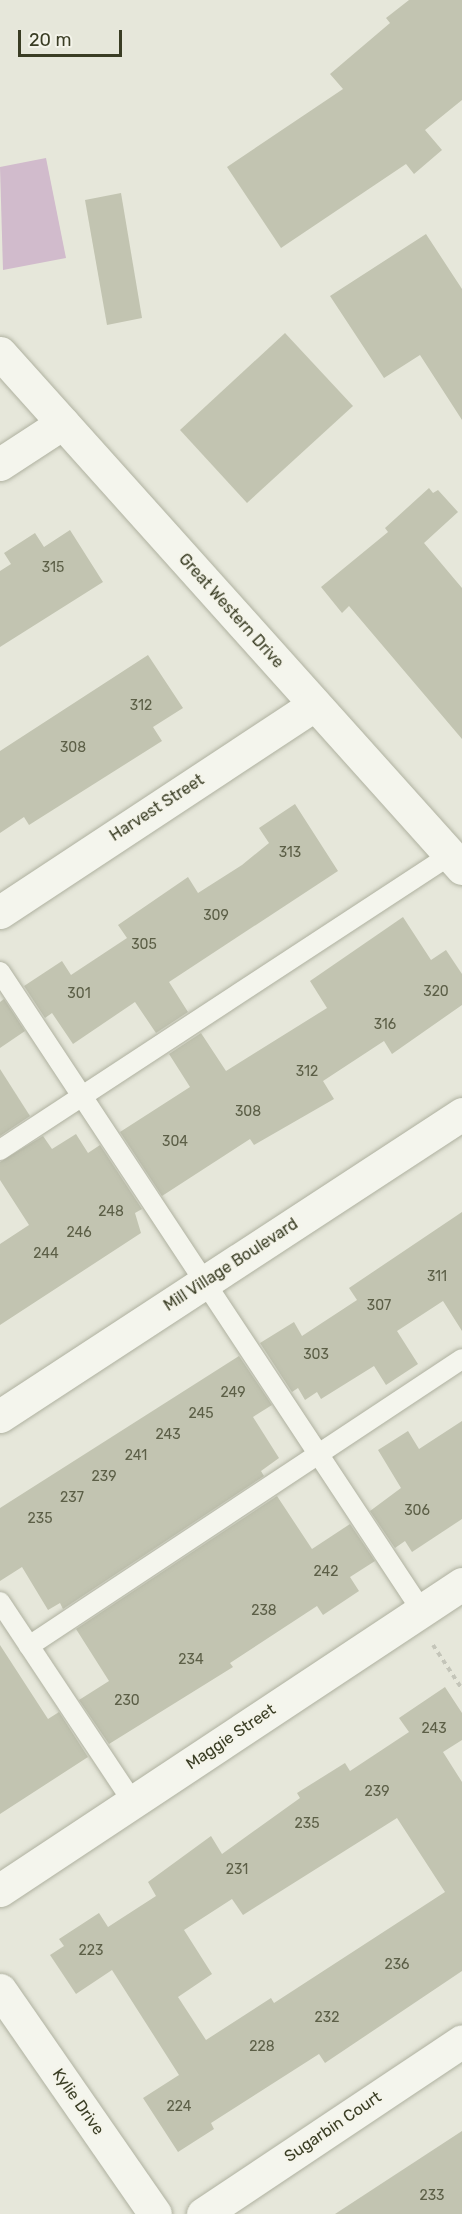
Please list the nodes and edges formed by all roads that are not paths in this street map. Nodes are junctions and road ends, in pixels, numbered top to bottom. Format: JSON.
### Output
{"nodes":[{"id":1,"x":0,"y":353,"type":"edge"},
{"id":2,"x":63,"y":423,"type":"junction"},
{"id":3,"x":0,"y":464,"type":"edge"},
{"id":4,"x":315,"y":704,"type":"junction"},
{"id":5,"x":456,"y":862,"type":"edge"},
{"id":6,"x":0,"y":912,"type":"edge"},
{"id":7,"x":0,"y":972,"type":"edge"},
{"id":8,"x":82,"y":1096,"type":"junction"},
{"id":9,"x":462,"y":1114,"type":"edge"},
{"id":10,"x":0,"y":1150,"type":"edge"},
{"id":11,"x":204,"y":1282,"type":"junction"},
{"id":12,"x":462,"y":1359,"type":"edge"},
{"id":13,"x":0,"y":1416,"type":"edge"},
{"id":14,"x":318,"y":1455,"type":"junction"},
{"id":15,"x":462,"y":1584,"type":"edge"},
{"id":16,"x":0,"y":1602,"type":"edge"},
{"id":17,"x":418,"y":1613,"type":"junction"},
{"id":18,"x":29,"y":1647,"type":"junction"},
{"id":19,"x":133,"y":1802,"type":"junction"},
{"id":20,"x":0,"y":1890,"type":"edge"},
{"id":21,"x":0,"y":1990,"type":"edge"},
{"id":22,"x":462,"y":2041,"type":"edge"},
{"id":23,"x":155,"y":2214,"type":"edge"},
{"id":24,"x":203,"y":2214,"type":"edge"}],
"edges":[{"from":1,"to":2,"type":"street","name":"Great Western Drive"},
{"from":2,"to":3,"type":"street"},
{"from":2,"to":4,"type":"street","name":"Great Western Drive"},
{"from":4,"to":5,"type":"street","name":"Great Western Drive"},
{"from":4,"to":6,"type":"street","name":"Harvest Street"},
{"from":5,"to":8,"type":"lane"},
{"from":7,"to":8,"type":"lane"},
{"from":8,"to":10,"type":"lane"},
{"from":8,"to":11,"type":"lane"},
{"from":9,"to":11,"type":"street","name":"Mill Village Boulevard"},
{"from":11,"to":13,"type":"street","name":"Mill Village Boulevard"},
{"from":11,"to":14,"type":"lane"},
{"from":12,"to":14,"type":"lane"},
{"from":14,"to":17,"type":"lane"},
{"from":14,"to":18,"type":"lane"},
{"from":15,"to":17,"type":"street","name":"Maggie Street"},
{"from":16,"to":18,"type":"lane"},
{"from":17,"to":19,"type":"street","name":"Maggie Street"},
{"from":18,"to":19,"type":"lane"},
{"from":19,"to":20,"type":"street","name":"Maggie Street"},
{"from":21,"to":23,"type":"street","name":"Kylie Drive"},
{"from":22,"to":24,"type":"street","name":"Sugarbin Court"}]}
